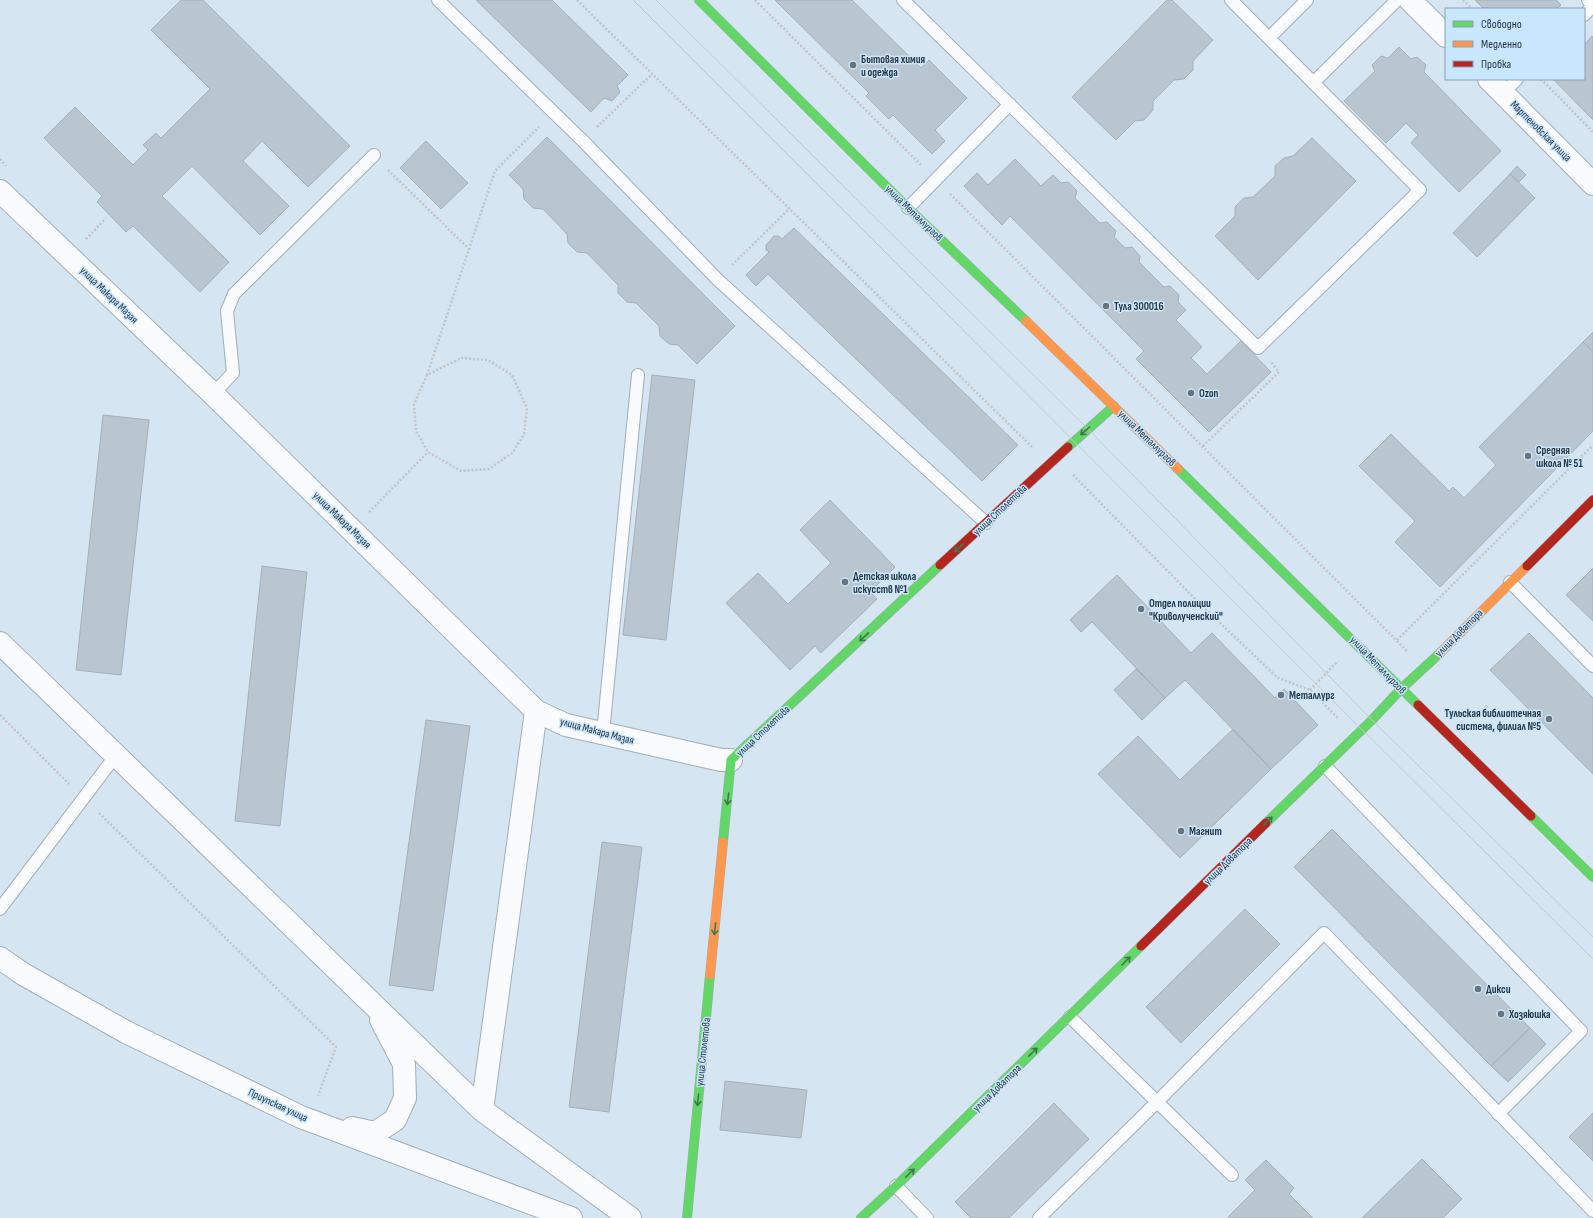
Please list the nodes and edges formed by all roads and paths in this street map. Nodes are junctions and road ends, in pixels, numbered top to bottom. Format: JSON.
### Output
{"nodes":[{"id":1,"x":438,"y":0,"type":"edge"},
{"id":2,"x":577,"y":0,"type":"edge"},
{"id":3,"x":699,"y":0,"type":"edge"},
{"id":4,"x":755,"y":0,"type":"edge"},
{"id":5,"x":903,"y":0,"type":"edge"},
{"id":6,"x":1231,"y":0,"type":"edge"},
{"id":7,"x":1307,"y":0,"type":"edge"},
{"id":8,"x":1397,"y":0,"type":"edge"},
{"id":9,"x":1410,"y":0,"type":"edge"},
{"id":10,"x":1463,"y":0,"type":"edge"},
{"id":11,"x":1588,"y":0,"type":"edge"},
{"id":12,"x":1471,"y":8,"type":"edge"},
{"id":13,"x":1585,"y":14,"type":"edge"},
{"id":14,"x":1445,"y":35,"type":"edge"},
{"id":15,"x":1269,"y":38,"type":"junction"},
{"id":16,"x":652,"y":74,"type":"junction"},
{"id":17,"x":1542,"y":80,"type":"edge"},
{"id":18,"x":1313,"y":83,"type":"junction"},
{"id":19,"x":1503,"y":84,"type":"edge"},
{"id":20,"x":1010,"y":104,"type":"junction"},
{"id":21,"x":553,"y":113,"type":"junction"},
{"id":22,"x":1593,"y":132,"type":"edge"},
{"id":23,"x":583,"y":141,"type":"junction"},
{"id":24,"x":374,"y":155,"type":"joint"},
{"id":25,"x":935,"y":179,"type":"junction"},
{"id":26,"x":1593,"y":184,"type":"edge"},
{"id":27,"x":0,"y":191,"type":"edge"},
{"id":28,"x":790,"y":208,"type":"junction"},
{"id":29,"x":908,"y":208,"type":"junction"},
{"id":30,"x":106,"y":218,"type":"dead end"},
{"id":31,"x":84,"y":241,"type":"dead end"},
{"id":32,"x":468,"y":248,"type":"junction"},
{"id":33,"x":718,"y":280,"type":"junction"},
{"id":34,"x":1258,"y":348,"type":"junction"},
{"id":35,"x":427,"y":375,"type":"junction"},
{"id":36,"x":638,"y":375,"type":"dead end"},
{"id":37,"x":213,"y":394,"type":"junction"},
{"id":38,"x":1114,"y":406,"type":"junction"},
{"id":39,"x":1593,"y":445,"type":"edge"},
{"id":40,"x":1203,"y":446,"type":"junction"},
{"id":41,"x":428,"y":452,"type":"junction"},
{"id":42,"x":1056,"y":458,"type":"junction"},
{"id":43,"x":1593,"y":500,"type":"edge"},
{"id":44,"x":366,"y":516,"type":"dead end"},
{"id":45,"x":986,"y":523,"type":"junction"},
{"id":46,"x":1510,"y":582,"type":"junction"},
{"id":47,"x":1397,"y":640,"type":"junction"},
{"id":48,"x":0,"y":643,"type":"edge"},
{"id":49,"x":1593,"y":666,"type":"edge"},
{"id":50,"x":1424,"y":668,"type":"junction"},
{"id":51,"x":1401,"y":689,"type":"junction"},
{"id":52,"x":536,"y":711,"type":"junction"},
{"id":53,"x":0,"y":715,"type":"edge"},
{"id":54,"x":603,"y":733,"type":"junction"},
{"id":55,"x":1356,"y":736,"type":"junction"},
{"id":56,"x":116,"y":755,"type":"junction"},
{"id":57,"x":731,"y":760,"type":"junction"},
{"id":58,"x":1325,"y":766,"type":"junction"},
{"id":59,"x":83,"y":798,"type":"junction"},
{"id":60,"x":1593,"y":877,"type":"edge"},
{"id":61,"x":0,"y":909,"type":"edge"},
{"id":62,"x":0,"y":958,"type":"edge"},
{"id":63,"x":372,"y":1003,"type":"junction"},
{"id":64,"x":1070,"y":1017,"type":"junction"},
{"id":65,"x":1156,"y":1102,"type":"junction"},
{"id":66,"x":308,"y":1109,"type":"junction"},
{"id":67,"x":482,"y":1110,"type":"junction"},
{"id":68,"x":1498,"y":1114,"type":"junction"},
{"id":69,"x":1232,"y":1175,"type":"dead end"},
{"id":70,"x":896,"y":1186,"type":"junction"},
{"id":71,"x":1593,"y":1211,"type":"edge"},
{"id":72,"x":571,"y":1218,"type":"edge"},
{"id":73,"x":630,"y":1218,"type":"edge"},
{"id":74,"x":687,"y":1218,"type":"edge"},
{"id":75,"x":861,"y":1218,"type":"edge"},
{"id":76,"x":927,"y":1218,"type":"edge"},
{"id":77,"x":1039,"y":1218,"type":"edge"}],
"edges":[{"from":1,"to":21,"type":"lane"},
{"from":2,"to":16,"type":"path"},
{"from":3,"to":29,"type":"main road","name":"улица Металлургов"},
{"from":4,"to":25,"type":"path"},
{"from":5,"to":20,"type":"lane"},
{"from":6,"to":15,"type":"lane"},
{"from":7,"to":15,"type":"lane"},
{"from":8,"to":18,"type":"lane"},
{"from":9,"to":14,"type":"street"},
{"from":10,"to":12,"type":"path"},
{"from":11,"to":13,"type":"lane"},
{"from":15,"to":18,"type":"lane"},
{"from":16,"to":23,"type":"path"},
{"from":16,"to":28,"type":"path"},
{"from":17,"to":22,"type":"path"},
{"from":18,"to":34,"type":"lane"},
{"from":19,"to":26,"type":"street","name":"Мартеновская улица"},
{"from":20,"to":25,"type":"lane"},
{"from":20,"to":34,"type":"lane"},
{"from":21,"to":23,"type":"lane"},
{"from":21,"to":32,"type":"path"},
{"from":23,"to":33,"type":"lane"},
{"from":24,"to":32,"type":"path"},
{"from":24,"to":37,"type":"lane"},
{"from":25,"to":29,"type":"lane"},
{"from":25,"to":40,"type":"path"},
{"from":27,"to":37,"type":"street","name":"улица Макара Мазая"},
{"from":28,"to":33,"type":"path"},
{"from":28,"to":42,"type":"path"},
{"from":29,"to":38,"type":"main road","name":"улица Металлургов"},
{"from":30,"to":31,"type":"path"},
{"from":32,"to":35,"type":"path"},
{"from":33,"to":45,"type":"lane"},
{"from":34,"to":40,"type":"path"},
{"from":35,"to":41,"type":"path"},
{"from":35,"to":41,"type":"path"},
{"from":36,"to":54,"type":"lane"},
{"from":37,"to":52,"type":"street","name":"улица Макара Мазая"},
{"from":38,"to":42,"type":"main road","name":"улица Столетова","one_way":true},
{"from":38,"to":51,"type":"main road","name":"улица Металлургов"},
{"from":39,"to":47,"type":"path"},
{"from":40,"to":47,"type":"path"},
{"from":41,"to":44,"type":"path"},
{"from":42,"to":45,"type":"main road","name":"улица Столетова"},
{"from":42,"to":55,"type":"path"},
{"from":43,"to":46,"type":"main road","name":"улица Доватора"},
{"from":45,"to":57,"type":"main road","name":"улица Столетова","one_way":true},
{"from":46,"to":49,"type":"lane"},
{"from":46,"to":50,"type":"main road","name":"улица Доватора"},
{"from":47,"to":50,"type":"path"},
{"from":48,"to":56,"type":"street"},
{"from":50,"to":51,"type":"main road","name":"улица Доватора"},
{"from":51,"to":55,"type":"main road","name":"улица Доватора"},
{"from":51,"to":60,"type":"main road","name":"улица Металлургов"},
{"from":52,"to":54,"type":"street","name":"улица Макара Мазая"},
{"from":52,"to":67,"type":"street"},
{"from":53,"to":59,"type":"path"},
{"from":54,"to":57,"type":"street","name":"улица Макара Мазая"},
{"from":55,"to":58,"type":"main road","name":"улица Доватора"},
{"from":56,"to":59,"type":"lane"},
{"from":56,"to":63,"type":"street"},
{"from":57,"to":74,"type":"main road","name":"улица Столетова","one_way":true},
{"from":64,"to":58,"type":"main road","name":"улица Доватора","one_way":true},
{"from":58,"to":68,"type":"lane"},
{"from":59,"to":61,"type":"lane"},
{"from":59,"to":66,"type":"path"},
{"from":62,"to":66,"type":"street","name":"Приупская улица"},
{"from":63,"to":66,"type":"street"},
{"from":63,"to":67,"type":"street"},
{"from":64,"to":65,"type":"lane"},
{"from":70,"to":64,"type":"main road","name":"улица Доватора","one_way":true},
{"from":65,"to":68,"type":"lane"},
{"from":65,"to":69,"type":"lane"},
{"from":65,"to":77,"type":"lane"},
{"from":66,"to":72,"type":"street","name":"Приупская улица"},
{"from":67,"to":73,"type":"street"},
{"from":68,"to":71,"type":"lane"},
{"from":70,"to":75,"type":"main road","name":"улица Доватора"},
{"from":70,"to":76,"type":"lane"}]}
